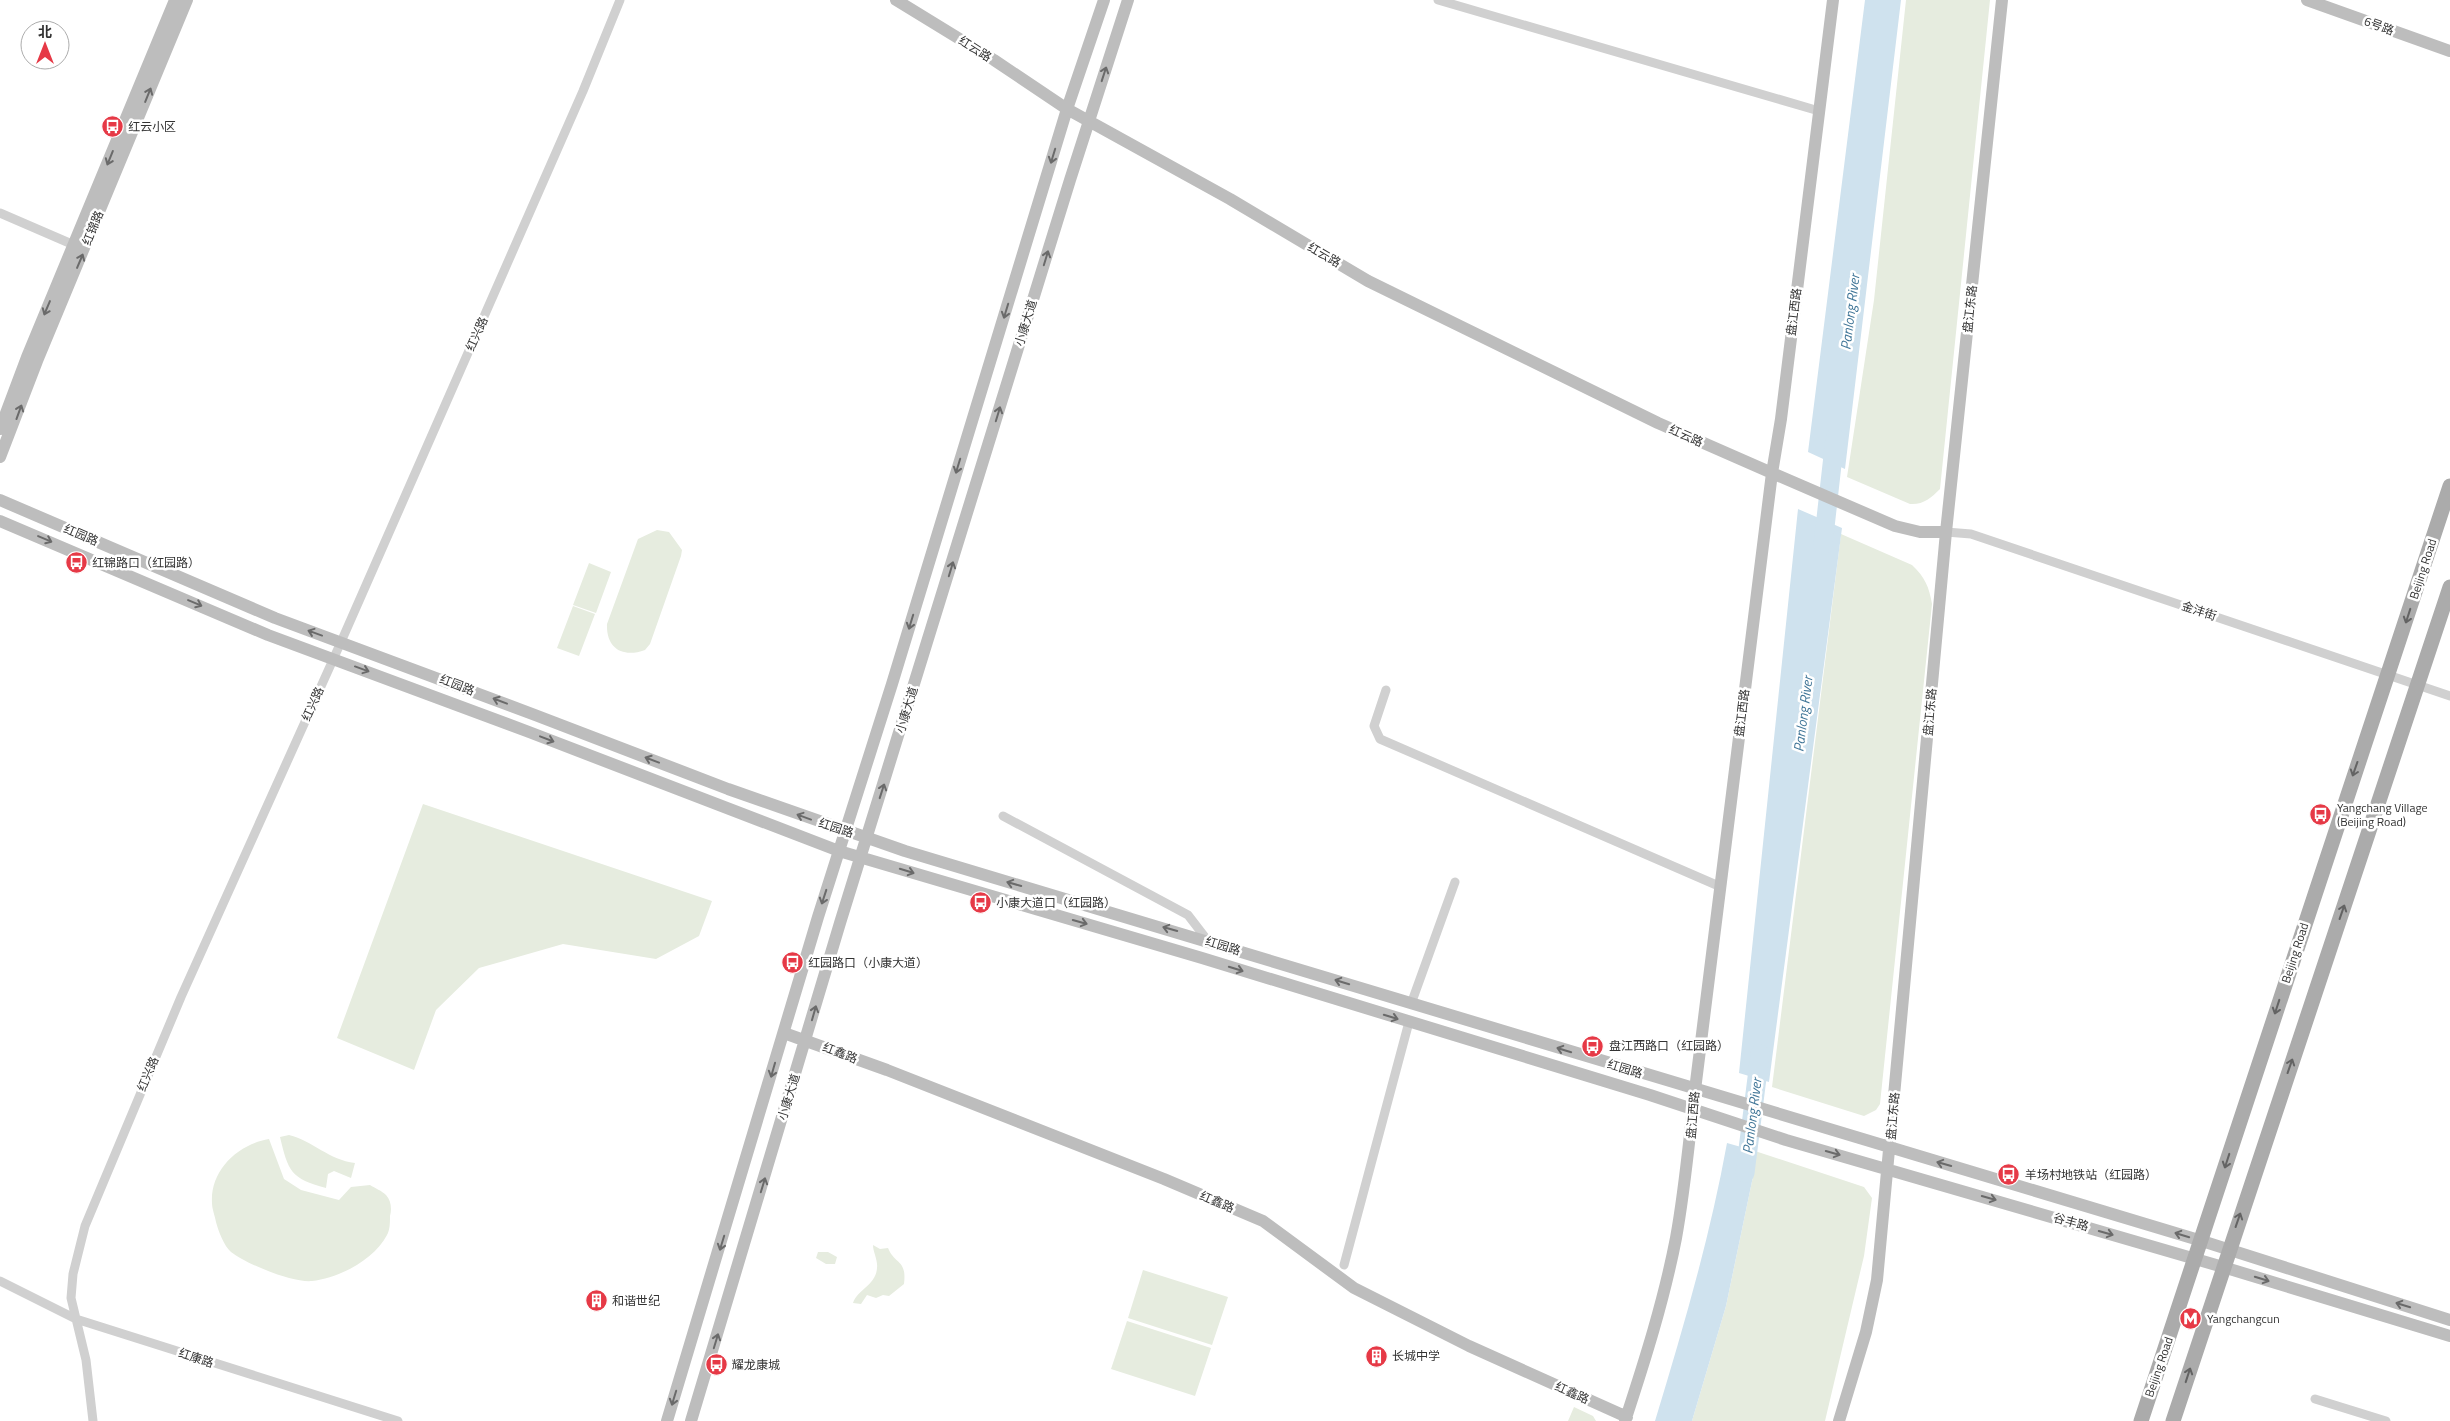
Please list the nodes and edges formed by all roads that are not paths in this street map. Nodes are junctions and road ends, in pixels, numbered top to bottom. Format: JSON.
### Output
{"nodes":[{"id":1,"x":175,"y":0,"type":"edge"},
{"id":2,"x":187,"y":0,"type":"edge"},
{"id":3,"x":620,"y":0,"type":"edge"},
{"id":4,"x":896,"y":0,"type":"edge"},
{"id":5,"x":1104,"y":0,"type":"edge"},
{"id":6,"x":1128,"y":0,"type":"edge"},
{"id":7,"x":1438,"y":0,"type":"edge"},
{"id":8,"x":1834,"y":0,"type":"edge"},
{"id":9,"x":2002,"y":0,"type":"edge"},
{"id":10,"x":2307,"y":0,"type":"edge"},
{"id":11,"x":2334,"y":4,"type":"edge"},
{"id":12,"x":2450,"y":52,"type":"edge"},
{"id":13,"x":1068,"y":109,"type":"junction"},
{"id":14,"x":1819,"y":111,"type":"junction"},
{"id":15,"x":1089,"y":120,"type":"junction"},
{"id":16,"x":0,"y":213,"type":"edge"},
{"id":17,"x":74,"y":245,"type":"junction"},
{"id":18,"x":0,"y":429,"type":"edge"},
{"id":19,"x":0,"y":457,"type":"edge"},
{"id":20,"x":1772,"y":473,"type":"junction"},
{"id":21,"x":2450,"y":486,"type":"edge"},
{"id":22,"x":0,"y":500,"type":"edge"},
{"id":23,"x":0,"y":521,"type":"edge"},
{"id":24,"x":1946,"y":532,"type":"junction"},
{"id":25,"x":2450,"y":587,"type":"edge"},
{"id":26,"x":341,"y":642,"type":"junction"},
{"id":27,"x":333,"y":659,"type":"junction"},
{"id":28,"x":2388,"y":674,"type":"junction"},
{"id":29,"x":2417,"y":685,"type":"junction"},
{"id":30,"x":1386,"y":690,"type":"dead end"},
{"id":31,"x":2450,"y":696,"type":"edge"},
{"id":32,"x":1004,"y":816,"type":"dead end"},
{"id":33,"x":845,"y":831,"type":"junction"},
{"id":34,"x":867,"y":838,"type":"junction"},
{"id":35,"x":839,"y":851,"type":"junction"},
{"id":36,"x":861,"y":858,"type":"junction"},
{"id":37,"x":1455,"y":882,"type":"dead end"},
{"id":38,"x":1721,"y":887,"type":"junction"},
{"id":39,"x":1208,"y":941,"type":"junction"},
{"id":40,"x":1411,"y":1004,"type":"junction"},
{"id":41,"x":1409,"y":1022,"type":"junction"},
{"id":42,"x":784,"y":1033,"type":"junction"},
{"id":43,"x":806,"y":1040,"type":"junction"},
{"id":44,"x":1694,"y":1090,"type":"junction"},
{"id":45,"x":1692,"y":1109,"type":"junction"},
{"id":46,"x":1890,"y":1148,"type":"junction"},
{"id":47,"x":1888,"y":1169,"type":"junction"},
{"id":48,"x":2202,"y":1241,"type":"junction"},
{"id":49,"x":2228,"y":1250,"type":"junction"},
{"id":50,"x":2195,"y":1259,"type":"junction"},
{"id":51,"x":1344,"y":1265,"type":"dead end"},
{"id":52,"x":2223,"y":1267,"type":"junction"},
{"id":53,"x":0,"y":1281,"type":"edge"},
{"id":54,"x":76,"y":1320,"type":"junction"},
{"id":55,"x":2450,"y":1320,"type":"edge"},
{"id":56,"x":2450,"y":1336,"type":"edge"},
{"id":57,"x":2315,"y":1398,"type":"dead end"},
{"id":58,"x":1626,"y":1419,"type":"edge"},
{"id":59,"x":93,"y":1421,"type":"edge"},
{"id":60,"x":398,"y":1421,"type":"edge"},
{"id":61,"x":667,"y":1421,"type":"edge"},
{"id":62,"x":691,"y":1421,"type":"edge"},
{"id":63,"x":1839,"y":1421,"type":"edge"},
{"id":64,"x":2141,"y":1421,"type":"edge"},
{"id":65,"x":2173,"y":1421,"type":"edge"},
{"id":66,"x":2386,"y":1421,"type":"edge"}],
"edges":[{"from":1,"to":17,"type":"main road","name":"红锦路","one_way":true},
{"from":19,"to":2,"type":"main road","name":"红锦路","one_way":true},
{"from":3,"to":26,"type":"street","name":"红兴路"},
{"from":4,"to":13,"type":"main road","name":"红云路"},
{"from":5,"to":13,"type":"main road","name":"小康大道"},
{"from":15,"to":6,"type":"main road","name":"小康大道","one_way":true},
{"from":7,"to":14,"type":"street"},
{"from":8,"to":14,"type":"main road","name":"盘江西路"},
{"from":9,"to":24,"type":"main road","name":"盘江东路"},
{"from":10,"to":11,"type":"main road","name":"6号路"},
{"from":11,"to":12,"type":"main road","name":"6号路"},
{"from":13,"to":15,"type":"main road","name":"红云路"},
{"from":13,"to":33,"type":"main road","name":"小康大道","one_way":true},
{"from":14,"to":20,"type":"main road","name":"盘江西路"},
{"from":15,"to":20,"type":"main road","name":"红云路"},
{"from":34,"to":15,"type":"main road","name":"小康大道","one_way":true},
{"from":16,"to":17,"type":"street"},
{"from":17,"to":18,"type":"main road","name":"红锦路","one_way":true},
{"from":20,"to":24,"type":"main road","name":"红云路"},
{"from":20,"to":38,"type":"main road","name":"盘江西路"},
{"from":21,"to":28,"type":"main road","name":"Beijing Road","one_way":true},
{"from":26,"to":22,"type":"main road","name":"红园路","one_way":true},
{"from":23,"to":27,"type":"main road","name":"红园路","one_way":true},
{"from":24,"to":28,"type":"street","name":"金沣街"},
{"from":24,"to":46,"type":"main road","name":"盘江东路"},
{"from":25,"to":29,"type":"main road"},
{"from":26,"to":27,"type":"street","name":"红兴路"},
{"from":33,"to":26,"type":"main road","name":"红园路","one_way":true},
{"from":27,"to":35,"type":"main road","name":"红园路","one_way":true},
{"from":27,"to":54,"type":"street","name":"红兴路"},
{"from":28,"to":29,"type":"street","name":"金沣街"},
{"from":28,"to":48,"type":"main road","name":"Beijing Road","one_way":true},
{"from":29,"to":31,"type":"street","name":"金沣街"},
{"from":49,"to":29,"type":"main road","one_way":true},
{"from":30,"to":38,"type":"street"},
{"from":32,"to":39,"type":"street"},
{"from":33,"to":34,"type":"main road","name":"红园路"},
{"from":33,"to":35,"type":"main road","name":"小康大道"},
{"from":34,"to":36,"type":"main road","name":"小康大道"},
{"from":39,"to":34,"type":"main road","name":"红园路","one_way":true},
{"from":35,"to":36,"type":"main road","name":"红园路"},
{"from":35,"to":42,"type":"main road","name":"小康大道","one_way":true},
{"from":36,"to":41,"type":"main road","name":"红园路","one_way":true},
{"from":43,"to":36,"type":"main road","name":"小康大道","one_way":true},
{"from":37,"to":40,"type":"street"},
{"from":38,"to":44,"type":"main road","name":"盘江西路"},
{"from":40,"to":39,"type":"main road","name":"红园路","one_way":true},
{"from":44,"to":40,"type":"main road","name":"红园路","one_way":true},
{"from":41,"to":45,"type":"main road","name":"红园路"},
{"from":41,"to":51,"type":"street"},
{"from":42,"to":43,"type":"main road","name":"红鑫路"},
{"from":42,"to":61,"type":"main road","name":"小康大道","one_way":true},
{"from":43,"to":58,"type":"main road","name":"红鑫路"},
{"from":62,"to":43,"type":"main road","name":"小康大道","one_way":true},
{"from":44,"to":45,"type":"main road","name":"盘江西路"},
{"from":44,"to":46,"type":"main road","name":"谷丰路"},
{"from":45,"to":47,"type":"main road","name":"谷丰路","one_way":true},
{"from":45,"to":58,"type":"main road","name":"盘江西路"},
{"from":46,"to":47,"type":"main road","name":"盘江东路"},
{"from":48,"to":46,"type":"main road","name":"谷丰路","one_way":true},
{"from":47,"to":50,"type":"main road","name":"谷丰路","one_way":true},
{"from":47,"to":63,"type":"main road","name":"盘江东路"},
{"from":48,"to":49,"type":"main road","name":"谷丰路"},
{"from":48,"to":50,"type":"main road","name":"Beijing Road"},
{"from":49,"to":52,"type":"main road"},
{"from":55,"to":49,"type":"main road","name":"谷丰路","one_way":true},
{"from":50,"to":52,"type":"main road","name":"谷丰路"},
{"from":50,"to":64,"type":"main road","name":"Beijing Road"},
{"from":52,"to":56,"type":"main road","name":"谷丰路","one_way":true},
{"from":65,"to":52,"type":"main road","one_way":true},
{"from":53,"to":54,"type":"street","name":"红康路"},
{"from":54,"to":59,"type":"street","name":"红兴路"},
{"from":54,"to":60,"type":"street","name":"红康路"},
{"from":57,"to":66,"type":"street"}]}
